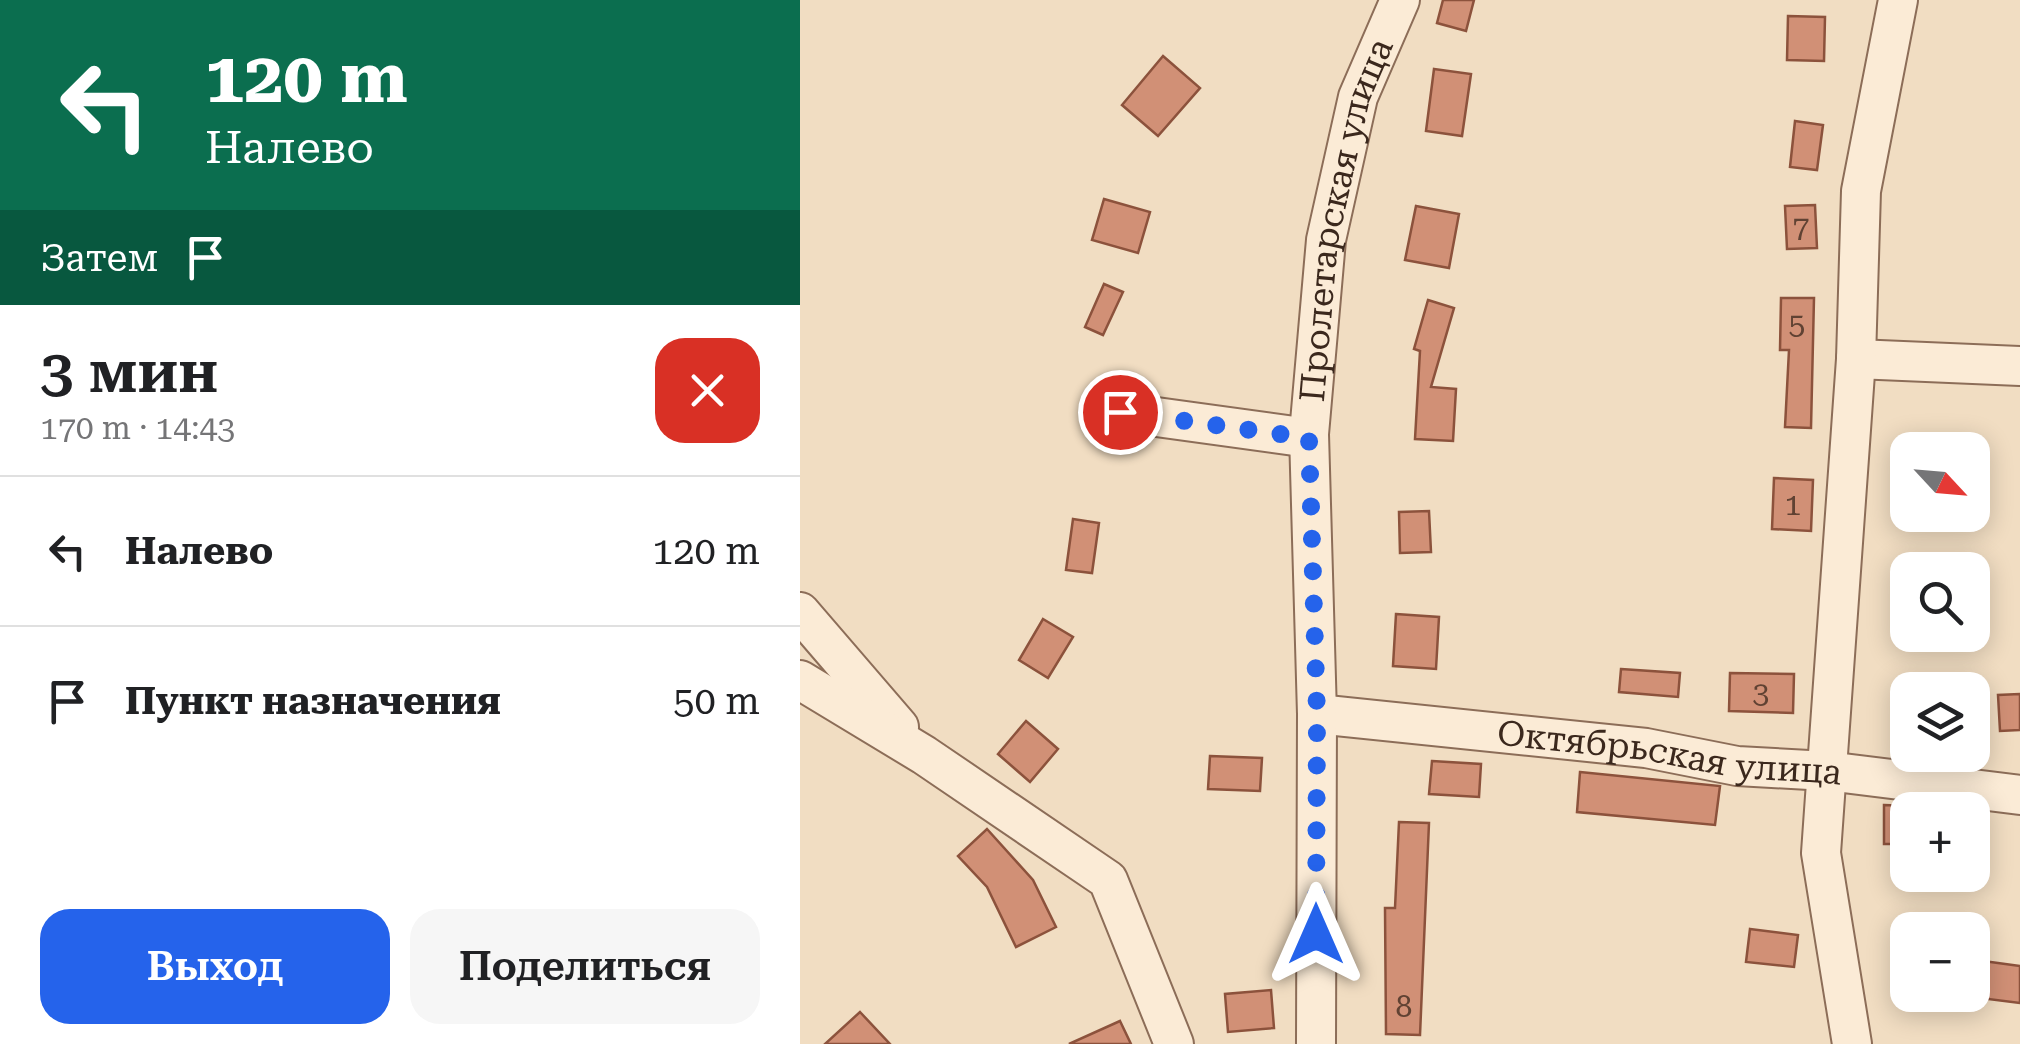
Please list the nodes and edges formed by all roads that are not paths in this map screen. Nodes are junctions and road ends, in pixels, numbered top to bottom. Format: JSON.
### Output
{"nodes":[{"id":1,"x":1400,"y":0,"type":"edge"},
{"id":2,"x":1898,"y":0,"type":"edge"},
{"id":3,"x":1856,"y":359,"type":"junction"},
{"id":4,"x":2020,"y":366,"type":"edge"},
{"id":5,"x":1120,"y":412,"type":"dead end"},
{"id":6,"x":1309,"y":438,"type":"junction"},
{"id":7,"x":800,"y":612,"type":"edge"},
{"id":8,"x":800,"y":680,"type":"edge"},
{"id":9,"x":1317,"y":714,"type":"junction"},
{"id":10,"x":924,"y":755,"type":"junction"},
{"id":11,"x":1826,"y":771,"type":"junction"},
{"id":12,"x":2020,"y":795,"type":"edge"},
{"id":13,"x":1174,"y":1044,"type":"edge"},
{"id":14,"x":1316,"y":1044,"type":"edge"},
{"id":15,"x":1852,"y":1044,"type":"edge"}],
"edges":[{"from":1,"to":6,"type":"street","name":"Пролетарская улица"},
{"from":2,"to":3,"type":"street"},
{"from":3,"to":4,"type":"street"},
{"from":3,"to":11,"type":"street"},
{"from":5,"to":6,"type":"street"},
{"from":6,"to":9,"type":"street","name":"Пролетарская улица"},
{"from":7,"to":10,"type":"street"},
{"from":8,"to":10,"type":"street"},
{"from":9,"to":11,"type":"street","name":"Октябрьская улица"},
{"from":9,"to":14,"type":"street","name":"Пролетарская улица"},
{"from":10,"to":13,"type":"street"},
{"from":11,"to":12,"type":"street","name":"Октябрьская улица"},
{"from":11,"to":15,"type":"street"}]}
